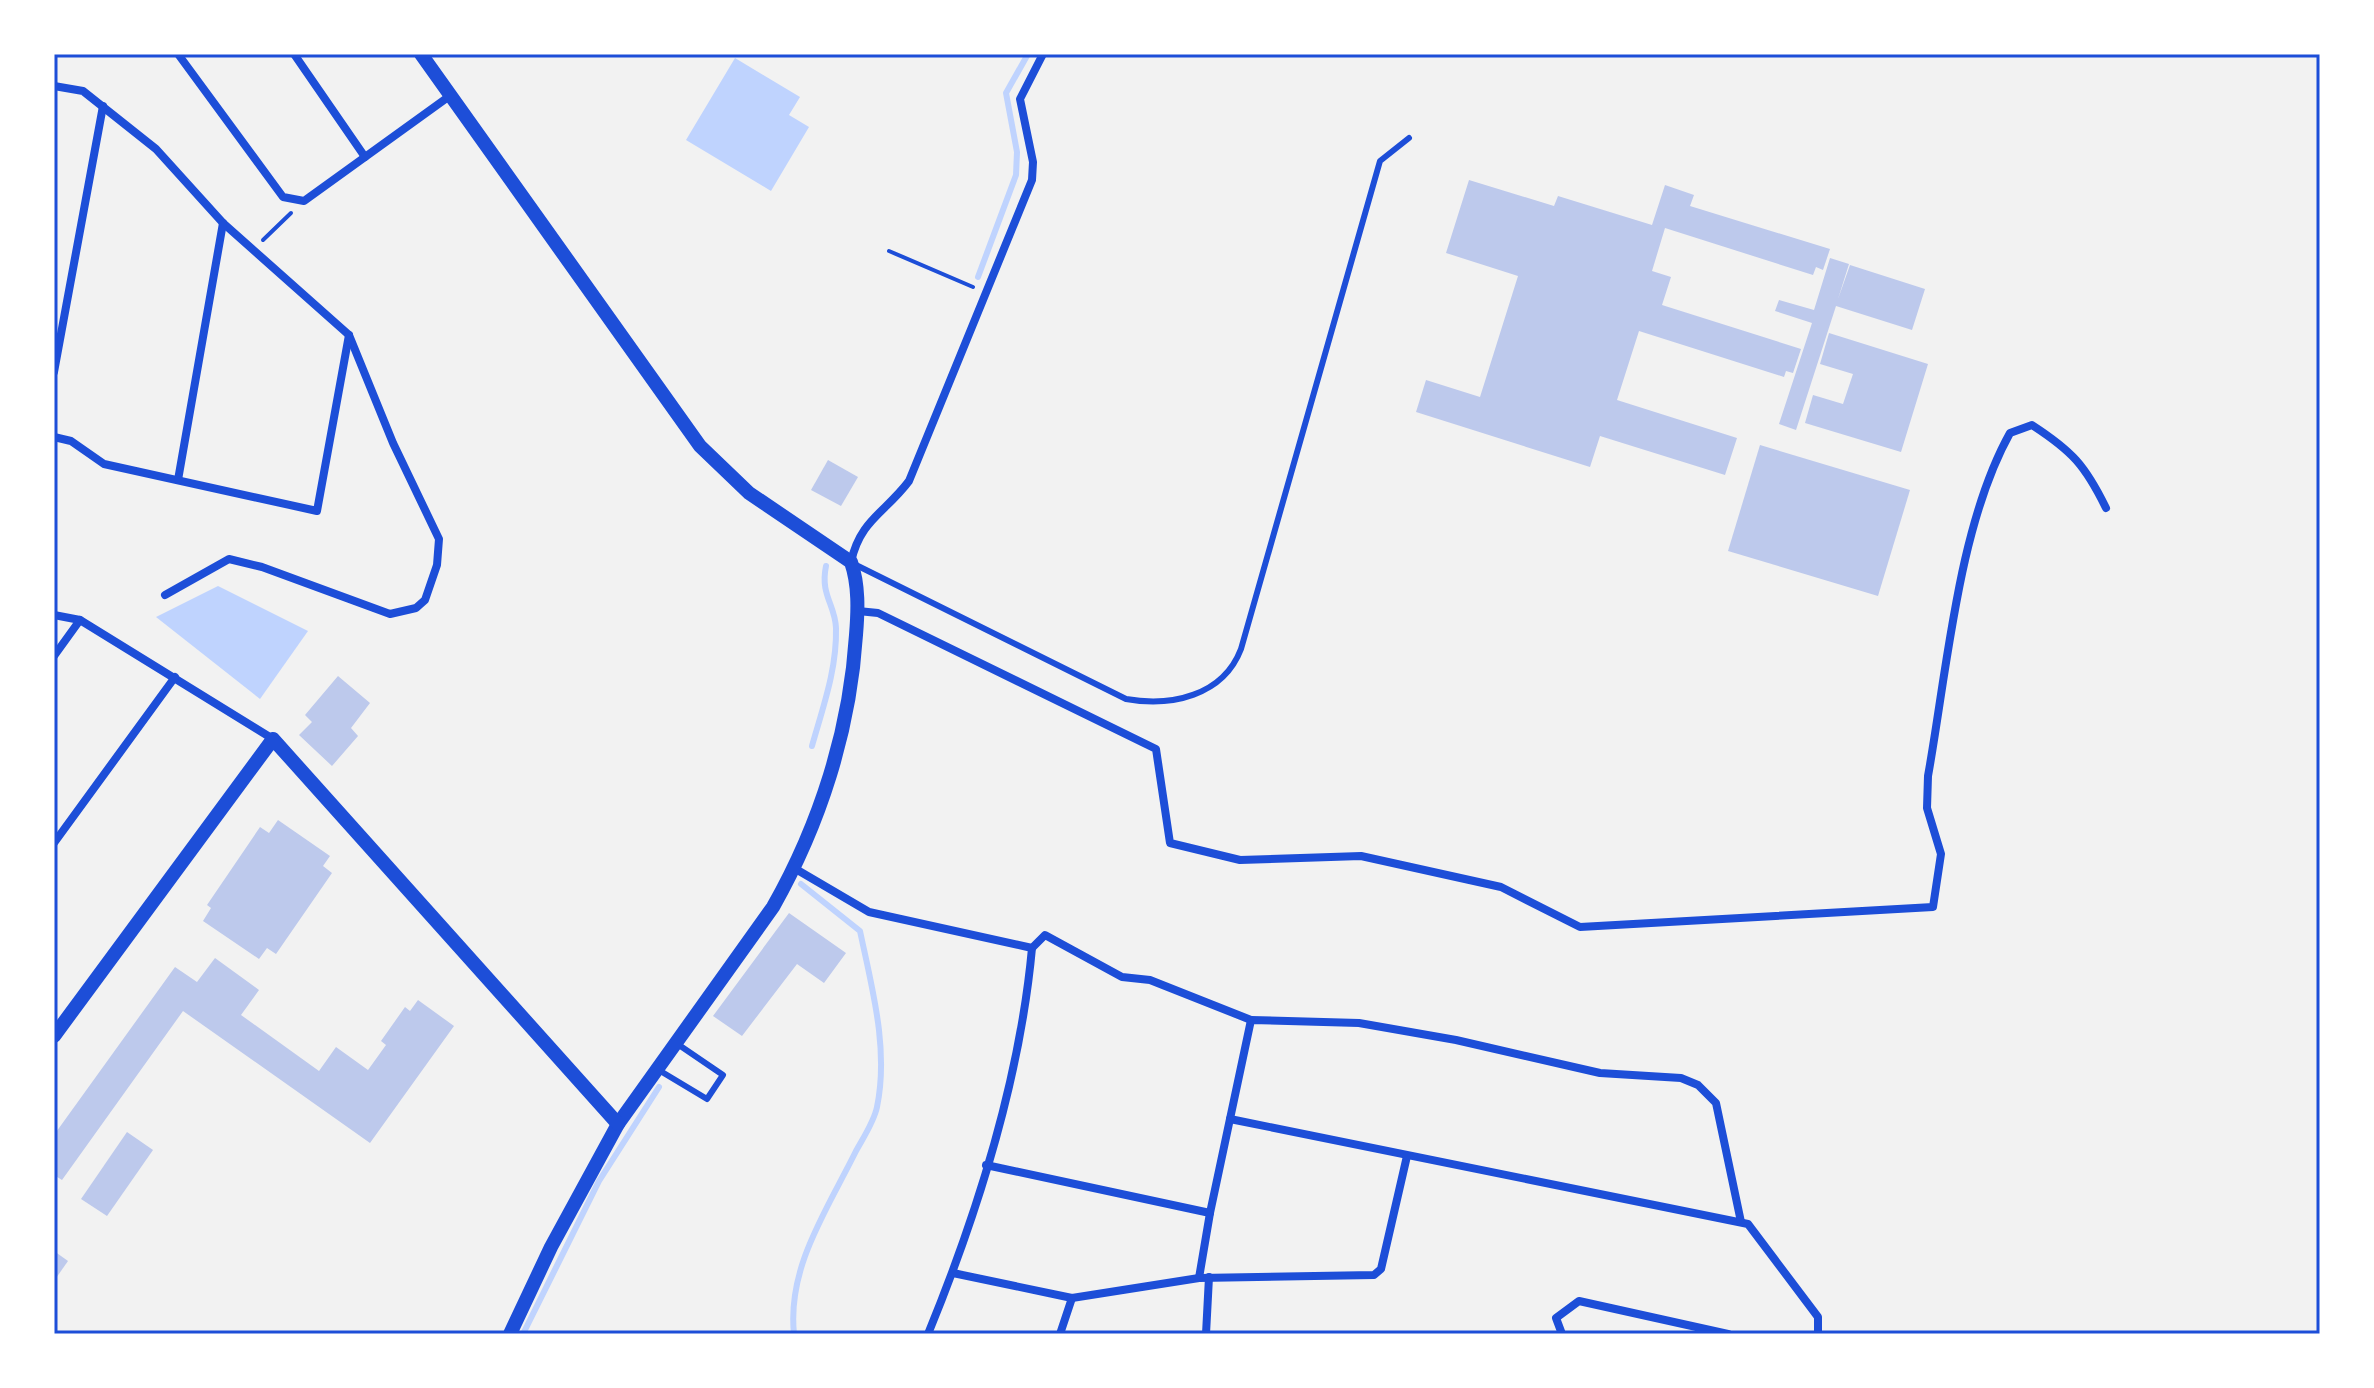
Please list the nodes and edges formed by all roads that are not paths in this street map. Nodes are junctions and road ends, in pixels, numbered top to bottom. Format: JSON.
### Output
{"nodes":[{"id":1,"x":178,"y":54,"type":"edge"},
{"id":2,"x":294,"y":54,"type":"edge"},
{"id":3,"x":421,"y":54,"type":"edge"},
{"id":4,"x":1043,"y":54,"type":"edge"},
{"id":5,"x":54,"y":86,"type":"edge"},
{"id":6,"x":451,"y":95,"type":"junction"},
{"id":7,"x":103,"y":106,"type":"junction"},
{"id":8,"x":1409,"y":138,"type":"dead end"},
{"id":9,"x":365,"y":157,"type":"junction"},
{"id":10,"x":223,"y":223,"type":"junction"},
{"id":11,"x":349,"y":335,"type":"junction"},
{"id":12,"x":54,"y":372,"type":"edge"},
{"id":13,"x":54,"y":437,"type":"edge"},
{"id":14,"x":178,"y":480,"type":"junction"},
{"id":15,"x":2106,"y":508,"type":"dead end"},
{"id":16,"x":851,"y":562,"type":"junction"},
{"id":17,"x":165,"y":595,"type":"dead end"},
{"id":18,"x":858,"y":611,"type":"junction"},
{"id":19,"x":54,"y":615,"type":"edge"},
{"id":20,"x":80,"y":620,"type":"junction"},
{"id":21,"x":54,"y":656,"type":"edge"},
{"id":22,"x":175,"y":677,"type":"junction"},
{"id":23,"x":273,"y":739,"type":"junction"},
{"id":24,"x":54,"y":843,"type":"edge"},
{"id":25,"x":794,"y":868,"type":"junction"},
{"id":26,"x":1032,"y":948,"type":"junction"},
{"id":27,"x":1251,"y":1020,"type":"junction"},
{"id":28,"x":54,"y":1036,"type":"edge"},
{"id":29,"x":676,"y":1043,"type":"junction"},
{"id":30,"x":657,"y":1069,"type":"junction"},
{"id":31,"x":1230,"y":1119,"type":"junction"},
{"id":32,"x":618,"y":1124,"type":"junction"},
{"id":33,"x":1407,"y":1156,"type":"junction"},
{"id":34,"x":986,"y":1165,"type":"junction"},
{"id":35,"x":1210,"y":1213,"type":"junction"},
{"id":36,"x":1741,"y":1222,"type":"junction"},
{"id":37,"x":953,"y":1273,"type":"junction"},
{"id":38,"x":1204,"y":1278,"type":"junction"},
{"id":39,"x":1072,"y":1298,"type":"junction"},
{"id":40,"x":1712,"y":1332,"type":"edge"},
{"id":41,"x":510,"y":1334,"type":"edge"},
{"id":42,"x":928,"y":1334,"type":"edge"},
{"id":43,"x":1060,"y":1334,"type":"edge"},
{"id":44,"x":1206,"y":1334,"type":"edge"},
{"id":45,"x":1562,"y":1334,"type":"edge"},
{"id":46,"x":1728,"y":1334,"type":"edge"},
{"id":47,"x":1818,"y":1334,"type":"edge"}],
"edges":[{"from":1,"to":9,"type":"street"},
{"from":2,"to":9,"type":"street"},
{"from":3,"to":6,"type":"street"},
{"from":4,"to":16,"type":"street"},
{"from":5,"to":7,"type":"street"},
{"from":6,"to":9,"type":"street"},
{"from":6,"to":16,"type":"street"},
{"from":7,"to":10,"type":"street"},
{"from":7,"to":12,"type":"street"},
{"from":8,"to":16,"type":"lane"},
{"from":10,"to":11,"type":"street"},
{"from":10,"to":14,"type":"street"},
{"from":11,"to":14,"type":"street"},
{"from":11,"to":17,"type":"street"},
{"from":13,"to":14,"type":"street"},
{"from":15,"to":18,"type":"street"},
{"from":16,"to":18,"type":"street"},
{"from":18,"to":25,"type":"street"},
{"from":19,"to":20,"type":"street"},
{"from":20,"to":21,"type":"street"},
{"from":20,"to":22,"type":"street"},
{"from":22,"to":23,"type":"street"},
{"from":22,"to":24,"type":"street"},
{"from":23,"to":28,"type":"street"},
{"from":23,"to":32,"type":"street"},
{"from":25,"to":26,"type":"street"},
{"from":25,"to":29,"type":"street"},
{"from":26,"to":27,"type":"street"},
{"from":26,"to":34,"type":"street"},
{"from":27,"to":31,"type":"street"},
{"from":27,"to":36,"type":"street"},
{"from":29,"to":30,"type":"street"},
{"from":29,"to":30,"type":"lane"},
{"from":30,"to":32,"type":"street"},
{"from":31,"to":33,"type":"street"},
{"from":31,"to":35,"type":"street"},
{"from":32,"to":41,"type":"street"},
{"from":33,"to":36,"type":"street"},
{"from":33,"to":38,"type":"street"},
{"from":34,"to":35,"type":"street"},
{"from":34,"to":37,"type":"street"},
{"from":35,"to":38,"type":"street"},
{"from":36,"to":47,"type":"street"},
{"from":37,"to":39,"type":"street"},
{"from":37,"to":42,"type":"street"},
{"from":38,"to":39,"type":"street"},
{"from":38,"to":44,"type":"street"},
{"from":39,"to":43,"type":"street"},
{"from":40,"to":45,"type":"street"},
{"from":40,"to":46,"type":"street"}]}
